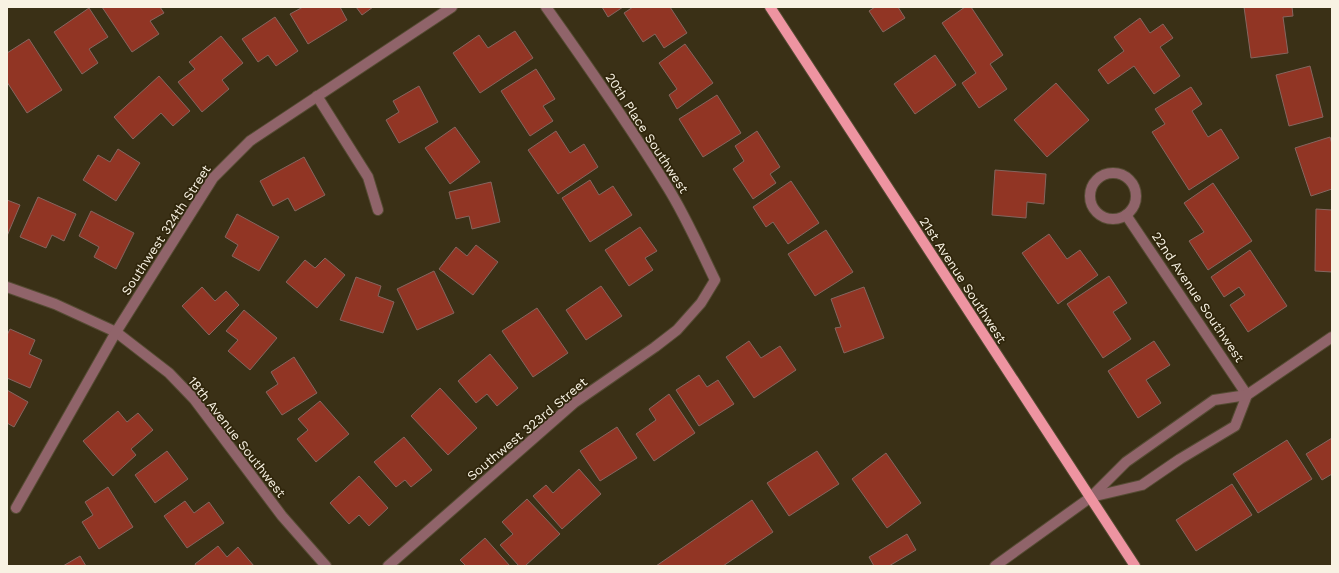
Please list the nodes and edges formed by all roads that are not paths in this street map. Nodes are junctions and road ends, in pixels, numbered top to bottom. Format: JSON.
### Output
{"nodes":[{"id":1,"x":452,"y":7,"type":"edge"},
{"id":2,"x":546,"y":7,"type":"edge"},
{"id":3,"x":770,"y":7,"type":"edge"},
{"id":4,"x":317,"y":96,"type":"junction"},
{"id":5,"x":378,"y":210,"type":"dead end"},
{"id":6,"x":1126,"y":215,"type":"junction"},
{"id":7,"x":715,"y":280,"type":"joint"},
{"id":8,"x":7,"y":287,"type":"edge"},
{"id":9,"x":116,"y":332,"type":"junction"},
{"id":10,"x":1332,"y":337,"type":"edge"},
{"id":11,"x":1248,"y":395,"type":"junction"},
{"id":12,"x":1091,"y":497,"type":"junction"},
{"id":13,"x":16,"y":508,"type":"dead end"},
{"id":14,"x":326,"y":566,"type":"edge"},
{"id":15,"x":388,"y":566,"type":"edge"},
{"id":16,"x":995,"y":566,"type":"edge"},
{"id":17,"x":1135,"y":566,"type":"edge"}],
"edges":[{"from":1,"to":4,"type":"street","name":"Southwest 324th Street"},
{"from":2,"to":7,"type":"street","name":"20th Place Southwest"},
{"from":3,"to":12,"type":"main road","name":"21st Avenue Southwest"},
{"from":4,"to":5,"type":"street"},
{"from":4,"to":9,"type":"street","name":"Southwest 324th Street"},
{"from":6,"to":6,"type":"street"},
{"from":6,"to":11,"type":"street","name":"22nd Avenue Southwest"},
{"from":7,"to":15,"type":"street","name":"Southwest 323rd Street"},
{"from":8,"to":9,"type":"street","name":"18th Avenue Southwest"},
{"from":9,"to":13,"type":"street","name":"Southwest 324th Street"},
{"from":9,"to":14,"type":"street","name":"18th Avenue Southwest"},
{"from":10,"to":11,"type":"street"},
{"from":11,"to":12,"type":"street"},
{"from":11,"to":12,"type":"street"},
{"from":12,"to":16,"type":"street"},
{"from":12,"to":17,"type":"main road","name":"21st Avenue Southwest"}]}
